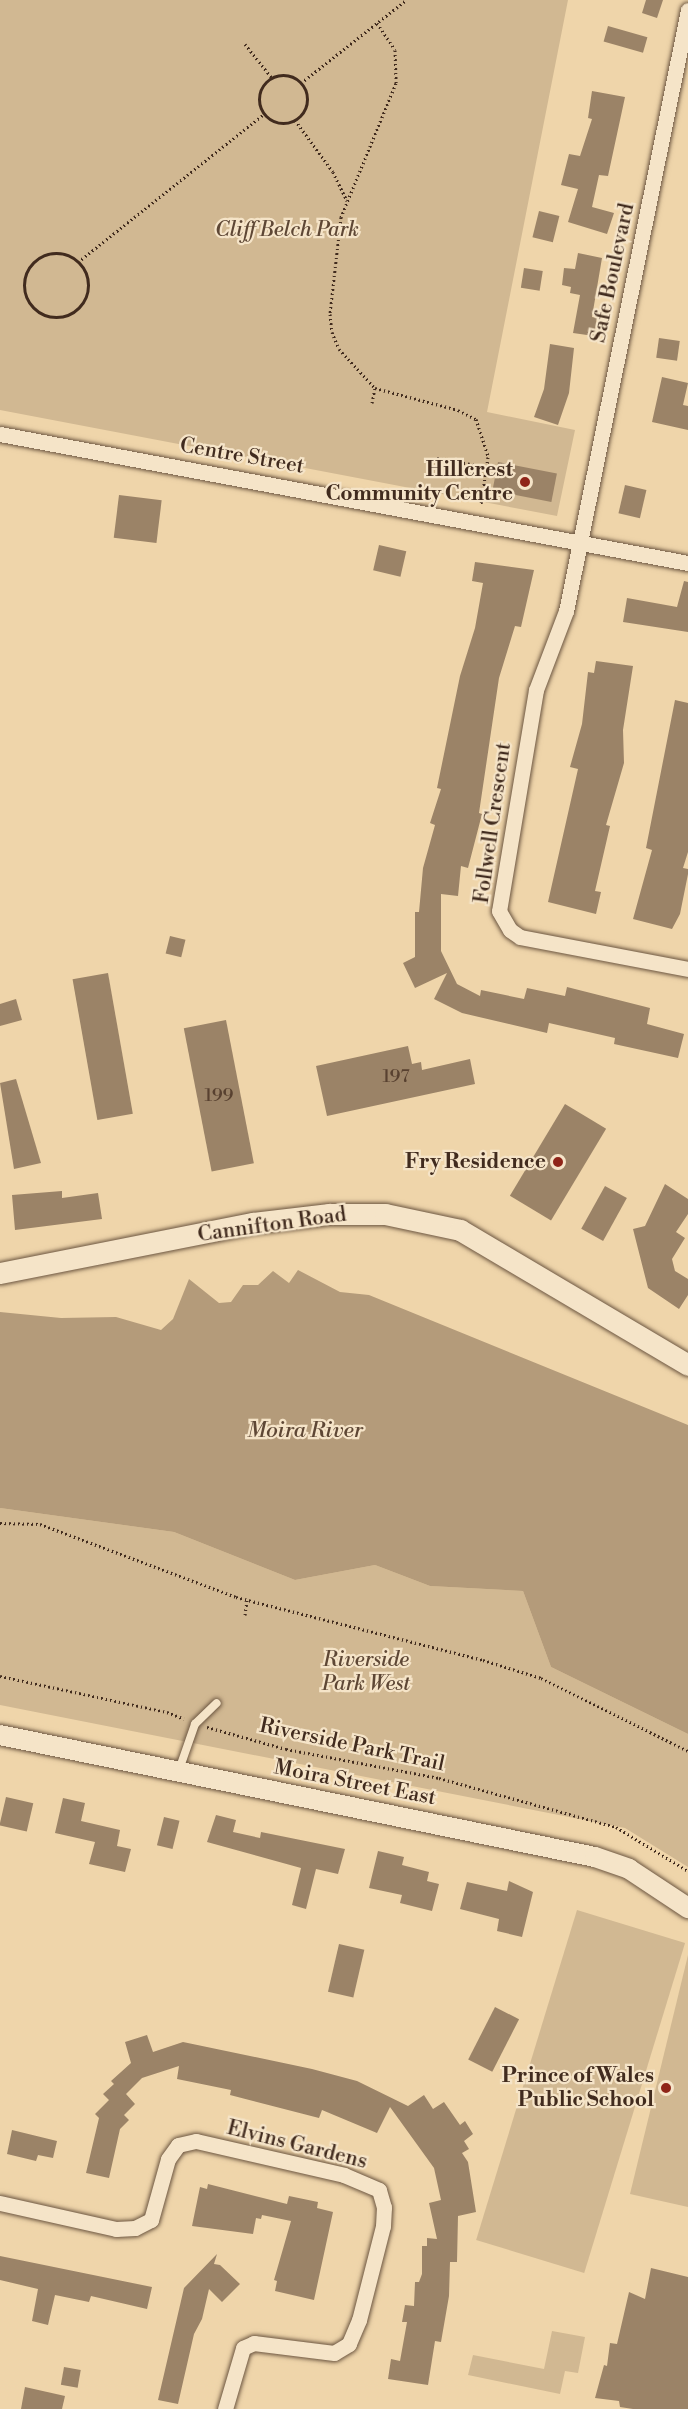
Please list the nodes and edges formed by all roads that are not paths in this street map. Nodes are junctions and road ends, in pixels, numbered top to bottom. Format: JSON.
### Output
{"nodes":[{"id":1,"x":688,"y":10,"type":"edge"},
{"id":2,"x":0,"y":434,"type":"edge"},
{"id":3,"x":579,"y":543,"type":"junction"},
{"id":4,"x":688,"y":563,"type":"edge"},
{"id":5,"x":688,"y":969,"type":"edge"},
{"id":6,"x":0,"y":1273,"type":"edge"},
{"id":7,"x":688,"y":1365,"type":"edge"},
{"id":8,"x":217,"y":1703,"type":"dead end"},
{"id":9,"x":0,"y":1736,"type":"edge"},
{"id":10,"x":179,"y":1772,"type":"junction"},
{"id":11,"x":688,"y":1908,"type":"edge"},
{"id":12,"x":0,"y":2203,"type":"edge"},
{"id":13,"x":225,"y":2409,"type":"edge"}],
"edges":[{"from":1,"to":3,"type":"street","name":"Safe Boulevard"},
{"from":2,"to":3,"type":"street","name":"Centre Street"},
{"from":3,"to":4,"type":"street","name":"Centre Street"},
{"from":3,"to":5,"type":"street","name":"Follwell Crescent"},
{"from":6,"to":7,"type":"main road","name":"Cannifton Road"},
{"from":8,"to":10,"type":"lane"},
{"from":9,"to":10,"type":"street","name":"Moira Street East"},
{"from":10,"to":11,"type":"street","name":"Moira Street East"},
{"from":12,"to":13,"type":"street","name":"Elvins Gardens"}]}
